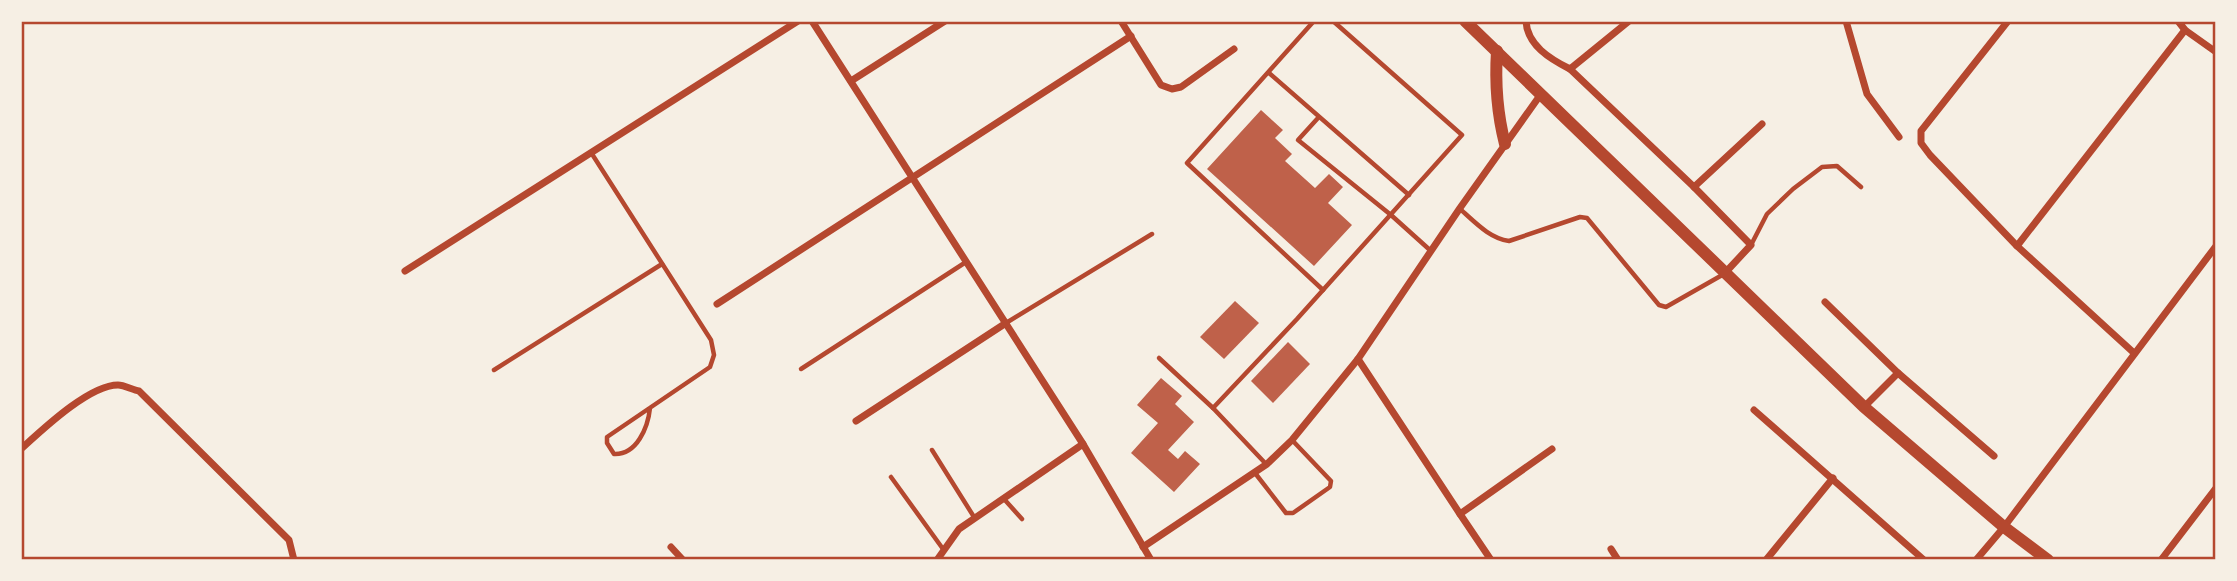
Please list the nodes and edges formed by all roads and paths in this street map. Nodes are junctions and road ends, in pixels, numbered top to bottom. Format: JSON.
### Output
{"nodes":[{"id":1,"x":798,"y":21,"type":"edge"},
{"id":2,"x":812,"y":21,"type":"edge"},
{"id":3,"x":945,"y":21,"type":"edge"},
{"id":4,"x":1121,"y":21,"type":"edge"},
{"id":5,"x":1314,"y":21,"type":"edge"},
{"id":6,"x":1333,"y":21,"type":"edge"},
{"id":7,"x":1465,"y":21,"type":"edge"},
{"id":8,"x":1525,"y":21,"type":"edge"},
{"id":9,"x":1629,"y":21,"type":"edge"},
{"id":10,"x":1846,"y":21,"type":"edge"},
{"id":11,"x":2008,"y":21,"type":"edge"},
{"id":12,"x":2178,"y":21,"type":"edge"},
{"id":13,"x":2185,"y":30,"type":"junction"},
{"id":14,"x":1131,"y":36,"type":"junction"},
{"id":15,"x":1234,"y":49,"type":"dead end"},
{"id":16,"x":1497,"y":51,"type":"junction"},
{"id":17,"x":2216,"y":52,"type":"edge"},
{"id":18,"x":1570,"y":69,"type":"junction"},
{"id":19,"x":1269,"y":73,"type":"junction"},
{"id":20,"x":851,"y":81,"type":"junction"},
{"id":21,"x":1541,"y":94,"type":"junction"},
{"id":22,"x":1318,"y":118,"type":"junction"},
{"id":23,"x":1762,"y":124,"type":"dead end"},
{"id":24,"x":1899,"y":137,"type":"dead end"},
{"id":25,"x":1505,"y":144,"type":"junction"},
{"id":26,"x":592,"y":154,"type":"junction"},
{"id":27,"x":912,"y":178,"type":"junction"},
{"id":28,"x":1694,"y":187,"type":"junction"},
{"id":29,"x":1861,"y":187,"type":"dead end"},
{"id":30,"x":1409,"y":195,"type":"junction"},
{"id":31,"x":1460,"y":208,"type":"junction"},
{"id":32,"x":1391,"y":215,"type":"junction"},
{"id":33,"x":1152,"y":234,"type":"dead end"},
{"id":34,"x":1751,"y":245,"type":"junction"},
{"id":35,"x":2017,"y":246,"type":"junction"},
{"id":36,"x":2216,"y":246,"type":"edge"},
{"id":37,"x":1432,"y":252,"type":"junction"},
{"id":38,"x":966,"y":262,"type":"junction"},
{"id":39,"x":662,"y":264,"type":"junction"},
{"id":40,"x":405,"y":271,"type":"dead end"},
{"id":41,"x":1724,"y":274,"type":"junction"},
{"id":42,"x":1323,"y":290,"type":"junction"},
{"id":43,"x":1825,"y":302,"type":"dead end"},
{"id":44,"x":717,"y":304,"type":"dead end"},
{"id":45,"x":1006,"y":323,"type":"junction"},
{"id":46,"x":2134,"y":353,"type":"junction"},
{"id":47,"x":1159,"y":358,"type":"dead end"},
{"id":48,"x":1358,"y":359,"type":"junction"},
{"id":49,"x":801,"y":369,"type":"dead end"},
{"id":50,"x":494,"y":370,"type":"dead end"},
{"id":51,"x":1898,"y":373,"type":"junction"},
{"id":52,"x":1864,"y":407,"type":"junction"},
{"id":53,"x":650,"y":408,"type":"junction"},
{"id":54,"x":1213,"y":408,"type":"junction"},
{"id":55,"x":1754,"y":410,"type":"dead end"},
{"id":56,"x":856,"y":421,"type":"dead end"},
{"id":57,"x":1292,"y":440,"type":"junction"},
{"id":58,"x":1083,"y":444,"type":"junction"},
{"id":59,"x":21,"y":449,"type":"edge"},
{"id":60,"x":1552,"y":449,"type":"dead end"},
{"id":61,"x":932,"y":450,"type":"dead end"},
{"id":62,"x":1994,"y":456,"type":"dead end"},
{"id":63,"x":1267,"y":464,"type":"junction"},
{"id":64,"x":1255,"y":473,"type":"junction"},
{"id":65,"x":891,"y":477,"type":"dead end"},
{"id":66,"x":1833,"y":478,"type":"junction"},
{"id":67,"x":2216,"y":488,"type":"edge"},
{"id":68,"x":1003,"y":498,"type":"junction"},
{"id":69,"x":1460,"y":514,"type":"junction"},
{"id":70,"x":974,"y":517,"type":"junction"},
{"id":71,"x":1023,"y":519,"type":"dead end"},
{"id":72,"x":2004,"y":527,"type":"junction"},
{"id":73,"x":671,"y":547,"type":"dead end"},
{"id":74,"x":1143,"y":547,"type":"junction"},
{"id":75,"x":943,"y":549,"type":"junction"},
{"id":76,"x":1611,"y":549,"type":"dead end"},
{"id":77,"x":294,"y":560,"type":"edge"},
{"id":78,"x":683,"y":560,"type":"edge"},
{"id":79,"x":937,"y":560,"type":"edge"},
{"id":80,"x":1151,"y":560,"type":"edge"},
{"id":81,"x":1490,"y":560,"type":"edge"},
{"id":82,"x":1618,"y":560,"type":"edge"},
{"id":83,"x":1766,"y":560,"type":"edge"},
{"id":84,"x":1924,"y":560,"type":"edge"},
{"id":85,"x":1976,"y":560,"type":"edge"},
{"id":86,"x":2048,"y":560,"type":"edge"},
{"id":87,"x":2161,"y":560,"type":"edge"}],
"edges":[{"from":1,"to":26,"type":"street"},
{"from":2,"to":20,"type":"street"},
{"from":3,"to":20,"type":"street"},
{"from":4,"to":14,"type":"street"},
{"from":5,"to":19,"type":"lane"},
{"from":6,"to":30,"type":"lane"},
{"from":7,"to":16,"type":"main road"},
{"from":8,"to":18,"type":"street"},
{"from":9,"to":18,"type":"street"},
{"from":10,"to":24,"type":"street"},
{"from":11,"to":35,"type":"street"},
{"from":12,"to":13,"type":"street"},
{"from":13,"to":17,"type":"street"},
{"from":13,"to":35,"type":"street"},
{"from":14,"to":15,"type":"street"},
{"from":14,"to":27,"type":"street"},
{"from":16,"to":21,"type":"main road"},
{"from":16,"to":25,"type":"main road"},
{"from":18,"to":28,"type":"street"},
{"from":19,"to":22,"type":"lane"},
{"from":19,"to":42,"type":"lane"},
{"from":20,"to":27,"type":"street"},
{"from":21,"to":25,"type":"street"},
{"from":21,"to":41,"type":"main road"},
{"from":22,"to":30,"type":"lane"},
{"from":22,"to":32,"type":"lane"},
{"from":23,"to":28,"type":"street"},
{"from":25,"to":31,"type":"street"},
{"from":26,"to":39,"type":"lane"},
{"from":26,"to":40,"type":"street"},
{"from":27,"to":38,"type":"street"},
{"from":27,"to":44,"type":"street"},
{"from":28,"to":34,"type":"street"},
{"from":29,"to":34,"type":"lane"},
{"from":30,"to":32,"type":"lane"},
{"from":31,"to":37,"type":"street"},
{"from":31,"to":41,"type":"lane"},
{"from":32,"to":37,"type":"lane"},
{"from":32,"to":42,"type":"lane"},
{"from":33,"to":45,"type":"lane"},
{"from":34,"to":41,"type":"street"},
{"from":35,"to":46,"type":"street"},
{"from":36,"to":46,"type":"street"},
{"from":37,"to":48,"type":"street"},
{"from":38,"to":45,"type":"street"},
{"from":38,"to":49,"type":"lane"},
{"from":39,"to":50,"type":"lane"},
{"from":39,"to":53,"type":"lane"},
{"from":41,"to":52,"type":"main road"},
{"from":42,"to":54,"type":"lane"},
{"from":43,"to":51,"type":"street"},
{"from":45,"to":56,"type":"street"},
{"from":45,"to":58,"type":"street"},
{"from":46,"to":72,"type":"street"},
{"from":47,"to":54,"type":"lane"},
{"from":48,"to":57,"type":"street"},
{"from":48,"to":69,"type":"street"},
{"from":51,"to":52,"type":"street"},
{"from":51,"to":62,"type":"street"},
{"from":52,"to":72,"type":"main road"},
{"from":53,"to":53,"type":"lane"},
{"from":54,"to":63,"type":"lane"},
{"from":55,"to":66,"type":"street"},
{"from":57,"to":63,"type":"street"},
{"from":57,"to":64,"type":"lane"},
{"from":58,"to":68,"type":"street"},
{"from":58,"to":74,"type":"street"},
{"from":59,"to":77,"type":"street"},
{"from":60,"to":69,"type":"street"},
{"from":61,"to":70,"type":"lane"},
{"from":63,"to":64,"type":"street"},
{"from":64,"to":74,"type":"street"},
{"from":65,"to":75,"type":"lane"},
{"from":66,"to":83,"type":"street"},
{"from":66,"to":84,"type":"street"},
{"from":67,"to":87,"type":"street"},
{"from":68,"to":70,"type":"street"},
{"from":68,"to":71,"type":"lane"},
{"from":69,"to":81,"type":"street"},
{"from":70,"to":75,"type":"street"},
{"from":72,"to":85,"type":"street"},
{"from":72,"to":86,"type":"main road"},
{"from":73,"to":78,"type":"street"},
{"from":74,"to":80,"type":"street"},
{"from":75,"to":79,"type":"street"},
{"from":76,"to":82,"type":"street"}]}
